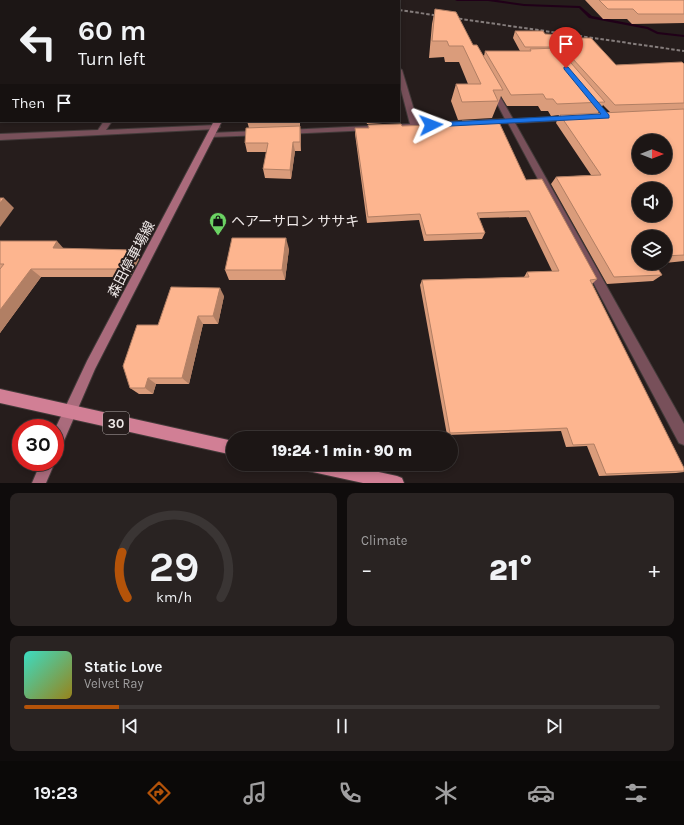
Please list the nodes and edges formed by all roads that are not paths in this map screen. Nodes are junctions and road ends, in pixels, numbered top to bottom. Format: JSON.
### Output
{"nodes":[{"id":1,"x":400,"y":74,"type":"edge"},
{"id":2,"x":487,"y":79,"type":"edge"},
{"id":3,"x":574,"y":118,"type":"edge"},
{"id":4,"x":510,"y":121,"type":"junction"},
{"id":5,"x":107,"y":122,"type":"edge"},
{"id":6,"x":415,"y":126,"type":"junction"},
{"id":7,"x":215,"y":128,"type":"edge"},
{"id":8,"x":101,"y":132,"type":"junction"},
{"id":9,"x":282,"y":132,"type":"edge"},
{"id":10,"x":266,"y":133,"type":"edge"},
{"id":11,"x":0,"y":137,"type":"edge"},
{"id":12,"x":0,"y":396,"type":"edge"},
{"id":13,"x":69,"y":411,"type":"junction"},
{"id":14,"x":64,"y":423,"type":"edge"},
{"id":15,"x":684,"y":438,"type":"edge"},
{"id":16,"x":226,"y":446,"type":"edge"},
{"id":17,"x":44,"y":471,"type":"edge"},
{"id":18,"x":330,"y":471,"type":"edge"},
{"id":19,"x":355,"y":479,"type":"edge"},
{"id":20,"x":39,"y":483,"type":"edge"},
{"id":21,"x":397,"y":483,"type":"edge"}],
"edges":[{"from":1,"to":6,"type":"street"},
{"from":2,"to":4,"type":"street"},
{"from":3,"to":4,"type":"street"},
{"from":4,"to":6,"type":"street"},
{"from":4,"to":15,"type":"street"},
{"from":5,"to":8,"type":"street"},
{"from":6,"to":9,"type":"street"},
{"from":7,"to":8,"type":"street"},
{"from":7,"to":10,"type":"street"},
{"from":7,"to":13,"type":"main road","name":"森田停車場線"},
{"from":8,"to":11,"type":"street"},
{"from":12,"to":13,"type":"main road","number":"30"},
{"from":13,"to":14,"type":"main road","name":"森田停車場線"},
{"from":13,"to":16,"type":"main road","number":"30"},
{"from":17,"to":20,"type":"main road"},
{"from":18,"to":19,"type":"main road"},
{"from":19,"to":21,"type":"main road"}]}
